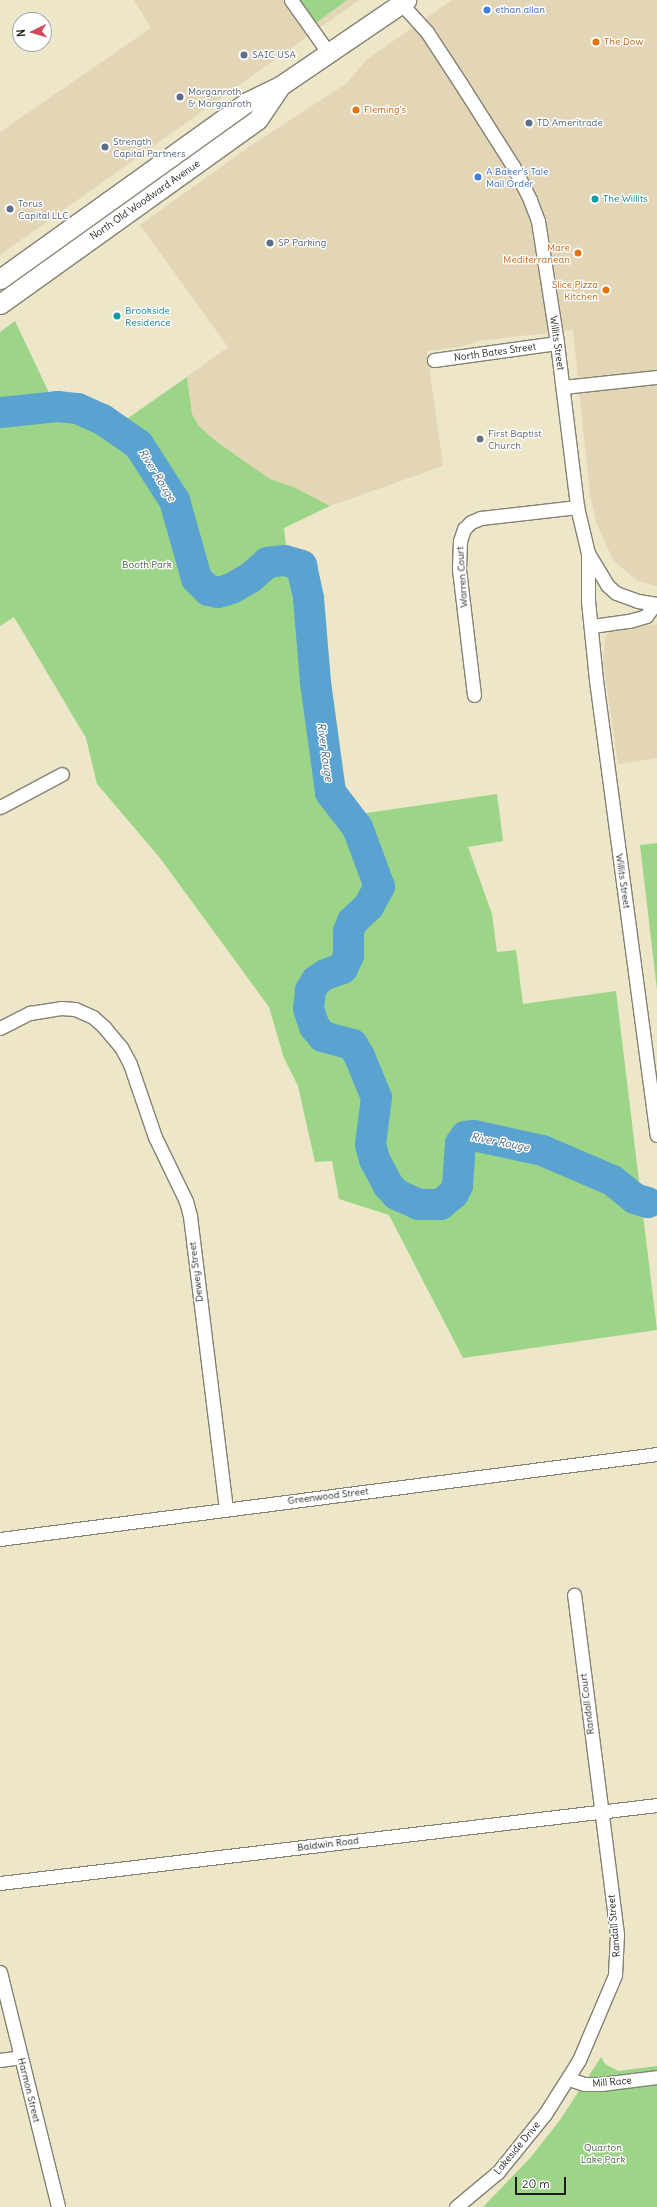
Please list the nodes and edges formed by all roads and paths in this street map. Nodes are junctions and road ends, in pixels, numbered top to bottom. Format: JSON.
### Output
{"nodes":[{"id":1,"x":291,"y":0,"type":"edge"},
{"id":2,"x":399,"y":1,"type":"edge"},
{"id":3,"x":328,"y":52,"type":"junction"},
{"id":4,"x":280,"y":86,"type":"junction"},
{"id":5,"x":0,"y":279,"type":"edge"},
{"id":6,"x":0,"y":304,"type":"edge"},
{"id":7,"x":557,"y":343,"type":"junction"},
{"id":8,"x":434,"y":360,"type":"dead end"},
{"id":9,"x":657,"y":377,"type":"edge"},
{"id":10,"x":563,"y":387,"type":"junction"},
{"id":11,"x":577,"y":507,"type":"junction"},
{"id":12,"x":588,"y":553,"type":"junction"},
{"id":13,"x":656,"y":604,"type":"edge"},
{"id":14,"x":592,"y":626,"type":"junction"},
{"id":15,"x":474,"y":695,"type":"dead end"},
{"id":16,"x":62,"y":774,"type":"dead end"},
{"id":17,"x":0,"y":807,"type":"edge"},
{"id":18,"x":0,"y":1028,"type":"edge"},
{"id":19,"x":657,"y":1135,"type":"edge"},
{"id":20,"x":657,"y":1454,"type":"edge"},
{"id":21,"x":226,"y":1510,"type":"junction"},
{"id":22,"x":0,"y":1539,"type":"edge"},
{"id":23,"x":574,"y":1595,"type":"dead end"},
{"id":24,"x":657,"y":1805,"type":"edge"},
{"id":25,"x":600,"y":1812,"type":"junction"},
{"id":26,"x":0,"y":1883,"type":"edge"},
{"id":27,"x":0,"y":1972,"type":"edge"},
{"id":28,"x":20,"y":2057,"type":"junction"},
{"id":29,"x":0,"y":2060,"type":"edge"},
{"id":30,"x":657,"y":2077,"type":"edge"},
{"id":31,"x":569,"y":2079,"type":"junction"},
{"id":32,"x":58,"y":2207,"type":"edge"},
{"id":33,"x":456,"y":2207,"type":"edge"}],
"edges":[{"from":1,"to":3,"type":"street"},
{"from":2,"to":3,"type":"street","name":"North Old Woodward Avenue"},
{"from":2,"to":7,"type":"street","name":"Willits Street"},
{"from":3,"to":4,"type":"street","name":"North Old Woodward Avenue"},
{"from":4,"to":5,"type":"street","name":"North Old Woodward Avenue"},
{"from":4,"to":6,"type":"street","name":"North Old Woodward Avenue"},
{"from":7,"to":8,"type":"street","name":"North Bates Street"},
{"from":7,"to":10,"type":"street","name":"Willits Street"},
{"from":9,"to":10,"type":"street"},
{"from":10,"to":11,"type":"street","name":"Willits Street"},
{"from":11,"to":12,"type":"street","name":"Willits Street"},
{"from":11,"to":15,"type":"street","name":"Warren Court"},
{"from":12,"to":13,"type":"street"},
{"from":12,"to":14,"type":"street","name":"Willits Street"},
{"from":13,"to":14,"type":"street"},
{"from":14,"to":19,"type":"street","name":"Willits Street"},
{"from":16,"to":17,"type":"street"},
{"from":18,"to":21,"type":"street","name":"Dewey Street"},
{"from":20,"to":21,"type":"street","name":"Greenwood Street"},
{"from":21,"to":22,"type":"street","name":"Greenwood Street"},
{"from":23,"to":25,"type":"street","name":"Randall Court"},
{"from":24,"to":25,"type":"street","name":"Baldwin Road"},
{"from":25,"to":26,"type":"street","name":"Baldwin Road"},
{"from":25,"to":31,"type":"street","name":"Randall Street"},
{"from":27,"to":28,"type":"street","name":"Harmon Street"},
{"from":28,"to":29,"type":"street"},
{"from":28,"to":32,"type":"street","name":"Harmon Street"},
{"from":30,"to":31,"type":"street","name":"Mill Race"},
{"from":31,"to":33,"type":"street","name":"Lakeside Drive"}]}
